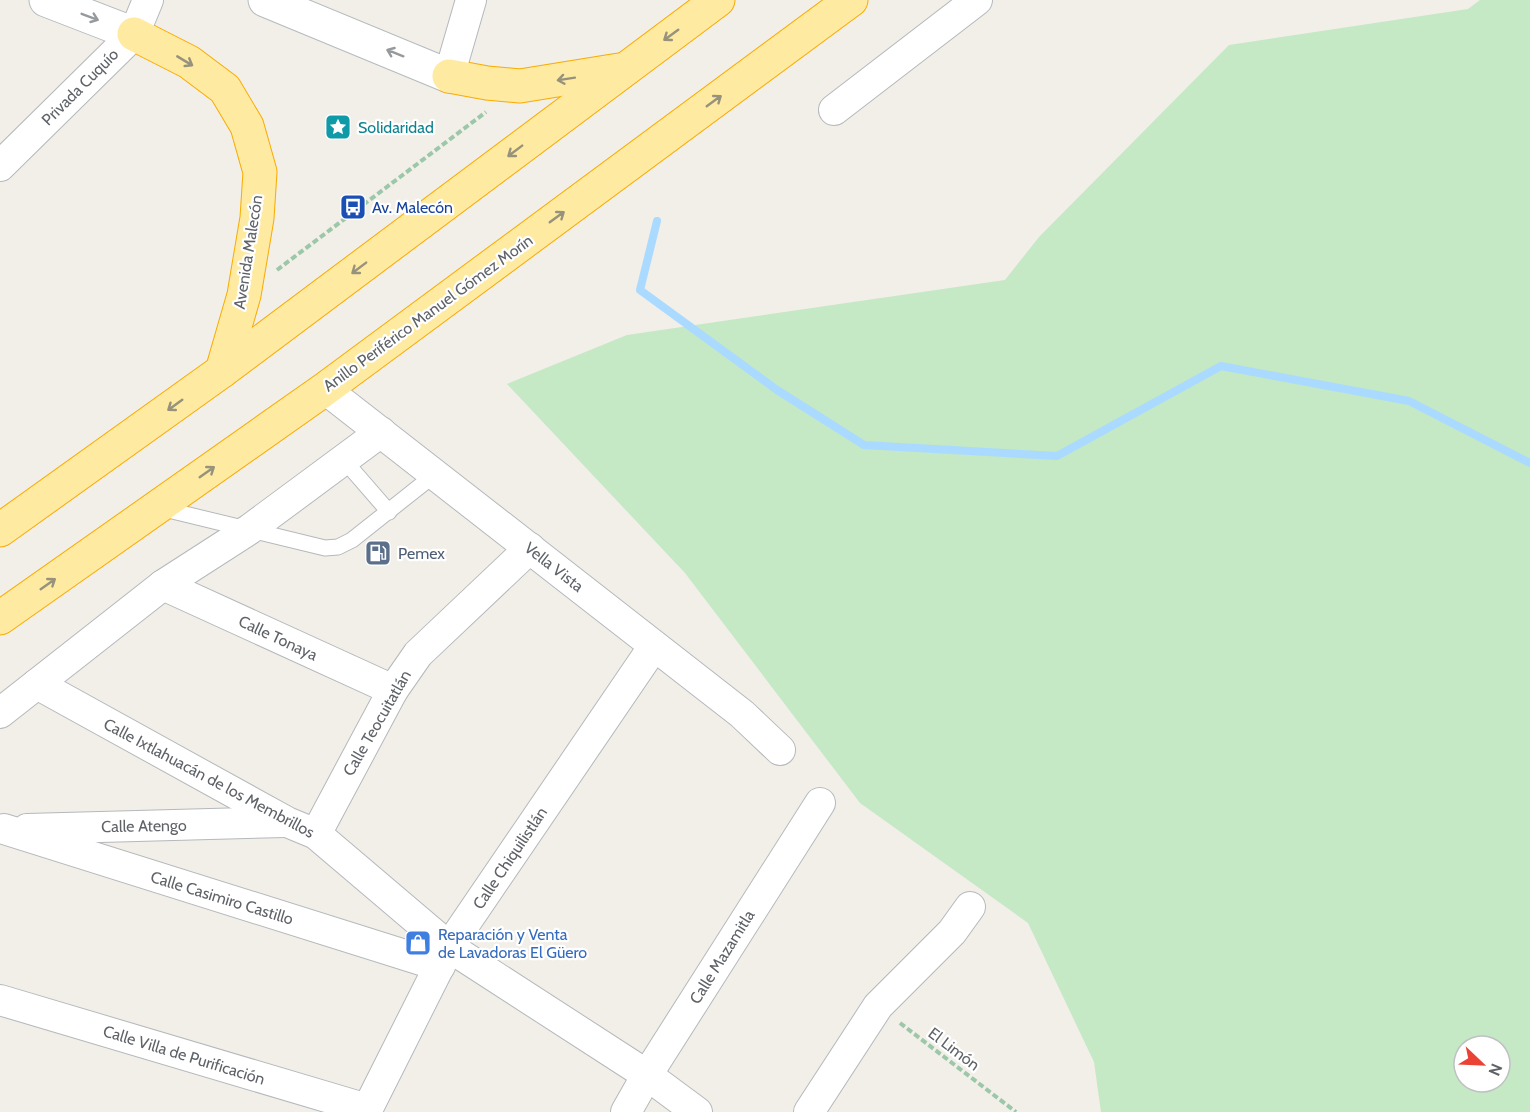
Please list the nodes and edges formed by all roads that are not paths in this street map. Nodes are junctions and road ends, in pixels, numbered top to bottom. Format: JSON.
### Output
{"nodes":[{"id":1,"x":46,"y":0,"type":"edge"},
{"id":2,"x":148,"y":0,"type":"edge"},
{"id":3,"x":265,"y":0,"type":"edge"},
{"id":4,"x":471,"y":0,"type":"edge"},
{"id":5,"x":718,"y":0,"type":"edge"},
{"id":6,"x":851,"y":0,"type":"edge"},
{"id":7,"x":977,"y":0,"type":"edge"},
{"id":8,"x":134,"y":34,"type":"junction"},
{"id":9,"x":623,"y":69,"type":"junction"},
{"id":10,"x":449,"y":76,"type":"junction"},
{"id":11,"x":834,"y":110,"type":"dead end"},
{"id":12,"x":6,"y":154,"type":"edge"},
{"id":13,"x":222,"y":371,"type":"junction"},
{"id":14,"x":325,"y":389,"type":"junction"},
{"id":15,"x":381,"y":432,"type":"junction"},
{"id":16,"x":343,"y":459,"type":"junction"},
{"id":17,"x":434,"y":475,"type":"junction"},
{"id":18,"x":156,"y":507,"type":"junction"},
{"id":19,"x":389,"y":512,"type":"junction"},
{"id":20,"x":250,"y":529,"type":"junction"},
{"id":21,"x":0,"y":530,"type":"edge"},
{"id":22,"x":530,"y":548,"type":"junction"},
{"id":23,"x":163,"y":585,"type":"junction"},
{"id":24,"x":0,"y":618,"type":"edge"},
{"id":25,"x":654,"y":646,"type":"junction"},
{"id":26,"x":37,"y":684,"type":"junction"},
{"id":27,"x":393,"y":690,"type":"junction"},
{"id":28,"x":0,"y":713,"type":"edge"},
{"id":29,"x":780,"y":750,"type":"dead end"},
{"id":30,"x":820,"y":803,"type":"dead end"},
{"id":31,"x":287,"y":822,"type":"junction"},
{"id":32,"x":2,"y":829,"type":"edge"},
{"id":33,"x":316,"y":834,"type":"junction"},
{"id":34,"x":970,"y":907,"type":"dead end"},
{"id":35,"x":444,"y":957,"type":"junction"},
{"id":36,"x":0,"y":1000,"type":"edge"},
{"id":37,"x":647,"y":1075,"type":"junction"},
{"id":38,"x":367,"y":1111,"type":"edge"},
{"id":39,"x":626,"y":1112,"type":"edge"},
{"id":40,"x":697,"y":1112,"type":"edge"},
{"id":41,"x":809,"y":1112,"type":"edge"}],
"edges":[{"from":1,"to":8,"type":"main road","name":"Avenida Malecón","one_way":true},
{"from":2,"to":8,"type":"street","name":"Privada Cuquío"},
{"from":10,"to":3,"type":"main road","one_way":true},
{"from":4,"to":10,"type":"street"},
{"from":5,"to":9,"type":"highway","one_way":true},
{"from":14,"to":6,"type":"highway","name":"Anillo Periférico Manuel Gómez Morín","one_way":true},
{"from":7,"to":11,"type":"street"},
{"from":8,"to":12,"type":"street","name":"Privada Cuquío"},
{"from":8,"to":13,"type":"highway","name":"Avenida Malecón","one_way":true},
{"from":9,"to":10,"type":"highway","one_way":true},
{"from":9,"to":13,"type":"highway","one_way":true},
{"from":13,"to":21,"type":"highway","one_way":true},
{"from":14,"to":15,"type":"street","name":"Vella Vista"},
{"from":18,"to":14,"type":"highway","name":"Anillo Periférico Manuel Gómez Morín","one_way":true},
{"from":15,"to":16,"type":"street"},
{"from":15,"to":17,"type":"street","name":"Vella Vista"},
{"from":16,"to":19,"type":"lane"},
{"from":16,"to":20,"type":"street"},
{"from":17,"to":19,"type":"lane"},
{"from":17,"to":22,"type":"street","name":"Vella Vista"},
{"from":18,"to":20,"type":"lane"},
{"from":24,"to":18,"type":"highway","name":"Anillo Periférico Manuel Gómez Morín","one_way":true},
{"from":19,"to":20,"type":"lane"},
{"from":20,"to":23,"type":"street"},
{"from":22,"to":25,"type":"street","name":"Vella Vista"},
{"from":22,"to":27,"type":"street","name":"Calle Teocuitatlán"},
{"from":23,"to":26,"type":"street"},
{"from":23,"to":27,"type":"street","name":"Calle Tonaya"},
{"from":25,"to":29,"type":"street","name":"Vella Vista"},
{"from":25,"to":35,"type":"street","name":"Calle Chiquilistlán"},
{"from":26,"to":28,"type":"street"},
{"from":26,"to":31,"type":"street","name":"Calle Ixtlahuacán de los Membrillos"},
{"from":27,"to":33,"type":"street","name":"Calle Teocuitatlán"},
{"from":30,"to":37,"type":"street","name":"Calle Mazamitla"},
{"from":31,"to":32,"type":"street","name":"Calle Atengo"},
{"from":31,"to":33,"type":"street","name":"Calle Ixtlahuacán de los Membrillos"},
{"from":32,"to":35,"type":"street","name":"Calle Casimiro Castillo"},
{"from":33,"to":35,"type":"street","name":"Calle Ixtlahuacán de los Membrillos"},
{"from":34,"to":41,"type":"street"},
{"from":35,"to":37,"type":"street","name":"Calle Ixtlahuacán de los Membrillos"},
{"from":35,"to":38,"type":"street","name":"Calle Chiquilistlán"},
{"from":36,"to":38,"type":"street","name":"Calle Villa de Purificación"},
{"from":37,"to":39,"type":"street","name":"Calle Mazamitla"},
{"from":37,"to":40,"type":"street","name":"Calle Ixtlahuacán de los Membrillos"}]}
